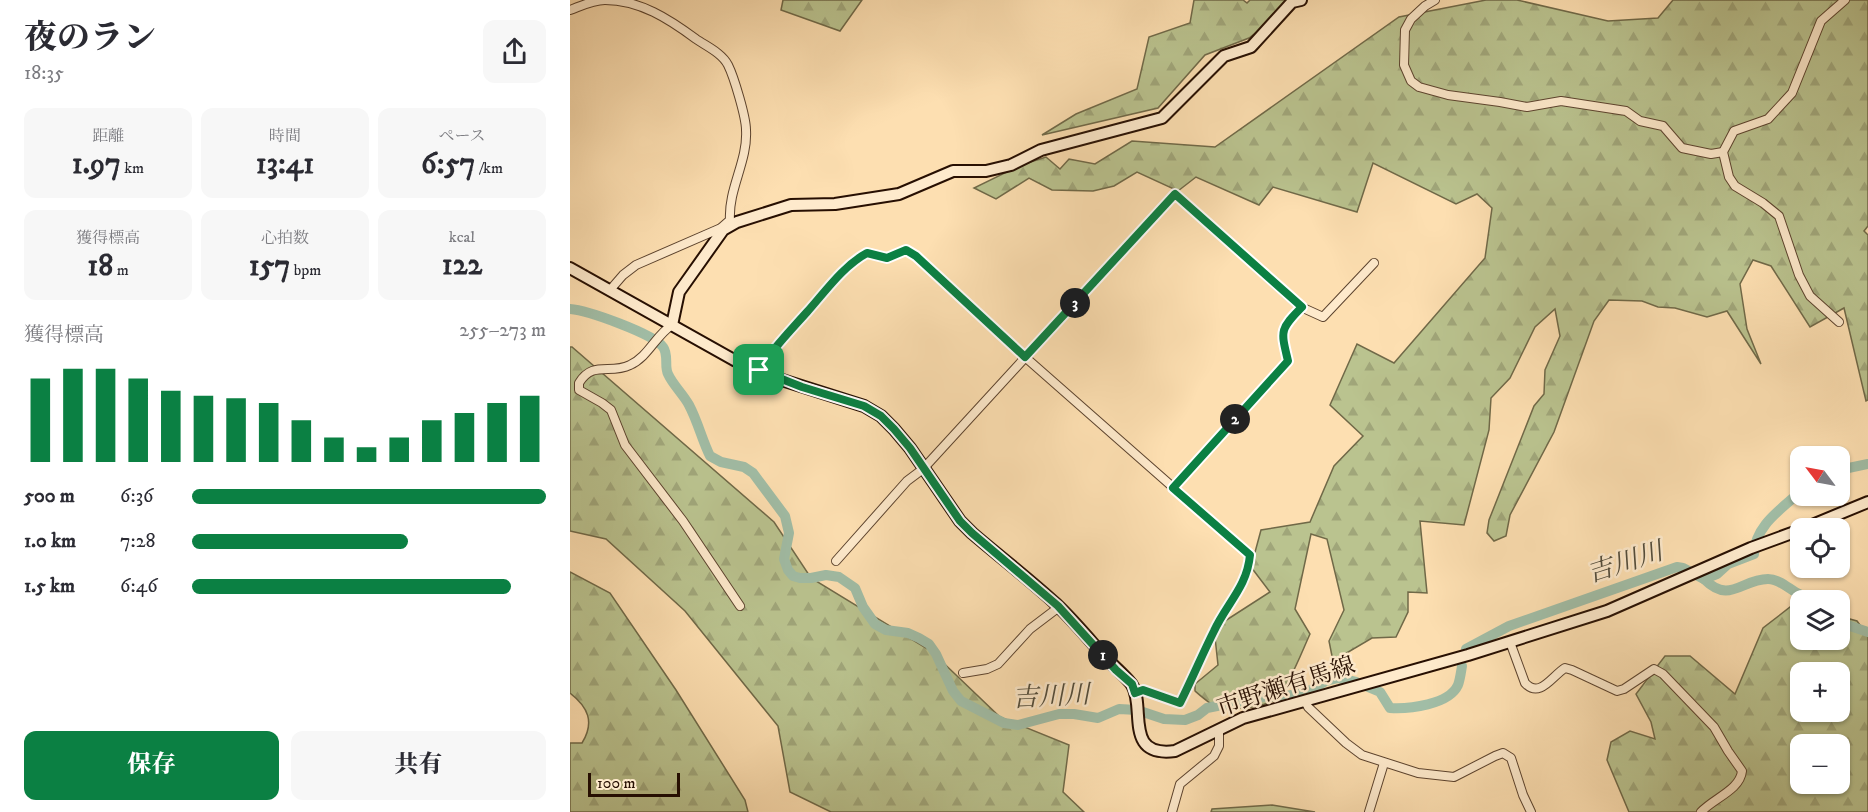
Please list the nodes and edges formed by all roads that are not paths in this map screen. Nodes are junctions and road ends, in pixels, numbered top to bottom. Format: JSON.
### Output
{"nodes":[{"id":1,"x":1301,"y":0,"type":"edge"},
{"id":2,"x":1435,"y":0,"type":"edge"},
{"id":3,"x":1845,"y":0,"type":"edge"},
{"id":4,"x":570,"y":10,"type":"edge"},
{"id":5,"x":1723,"y":152,"type":"junction"},
{"id":6,"x":722,"y":229,"type":"junction"},
{"id":7,"x":1374,"y":262,"type":"dead end"},
{"id":8,"x":570,"y":268,"type":"edge"},
{"id":9,"x":610,"y":290,"type":"junction"},
{"id":10,"x":1302,"y":307,"type":"junction"},
{"id":11,"x":1839,"y":322,"type":"dead end"},
{"id":12,"x":669,"y":327,"type":"junction"},
{"id":13,"x":1025,"y":357,"type":"junction"},
{"id":14,"x":759,"y":370,"type":"junction"},
{"id":15,"x":923,"y":469,"type":"junction"},
{"id":16,"x":1173,"y":488,"type":"junction"},
{"id":17,"x":1868,"y":502,"type":"edge"},
{"id":18,"x":1829,"y":518,"type":"edge"},
{"id":19,"x":1790,"y":534,"type":"edge"},
{"id":20,"x":836,"y":561,"type":"dead end"},
{"id":21,"x":740,"y":606,"type":"dead end"},
{"id":22,"x":1059,"y":607,"type":"junction"},
{"id":23,"x":1510,"y":642,"type":"junction"},
{"id":24,"x":963,"y":674,"type":"dead end"},
{"id":25,"x":1136,"y":694,"type":"junction"},
{"id":26,"x":1305,"y":701,"type":"junction"},
{"id":27,"x":1219,"y":730,"type":"junction"},
{"id":28,"x":1384,"y":763,"type":"junction"},
{"id":29,"x":1172,"y":812,"type":"edge"},
{"id":30,"x":1369,"y":812,"type":"edge"},
{"id":31,"x":1531,"y":812,"type":"edge"},
{"id":32,"x":1701,"y":812,"type":"edge"}],
"edges":[{"from":1,"to":6,"type":"main road"},
{"from":2,"to":5,"type":"street"},
{"from":3,"to":5,"type":"street"},
{"from":4,"to":6,"type":"street"},
{"from":5,"to":11,"type":"street"},
{"from":6,"to":9,"type":"street"},
{"from":6,"to":12,"type":"main road"},
{"from":7,"to":10,"type":"street"},
{"from":8,"to":9,"type":"main road"},
{"from":9,"to":12,"type":"main road"},
{"from":10,"to":13,"type":"street"},
{"from":10,"to":16,"type":"street"},
{"from":12,"to":14,"type":"main road"},
{"from":12,"to":21,"type":"street"},
{"from":13,"to":14,"type":"street"},
{"from":13,"to":15,"type":"street"},
{"from":13,"to":16,"type":"street"},
{"from":14,"to":15,"type":"main road"},
{"from":15,"to":20,"type":"street"},
{"from":15,"to":22,"type":"main road"},
{"from":16,"to":25,"type":"street"},
{"from":17,"to":18,"type":"main road"},
{"from":19,"to":23,"type":"main road","name":"市野瀬有馬線"},
{"from":22,"to":24,"type":"street"},
{"from":22,"to":25,"type":"main road"},
{"from":23,"to":26,"type":"main road","name":"市野瀬有馬線"},
{"from":23,"to":32,"type":"street"},
{"from":25,"to":27,"type":"main road","name":"市野瀬有馬線"},
{"from":26,"to":27,"type":"main road","name":"市野瀬有馬線"},
{"from":26,"to":28,"type":"street"},
{"from":27,"to":29,"type":"street"},
{"from":28,"to":30,"type":"street"},
{"from":28,"to":31,"type":"street"}]}
